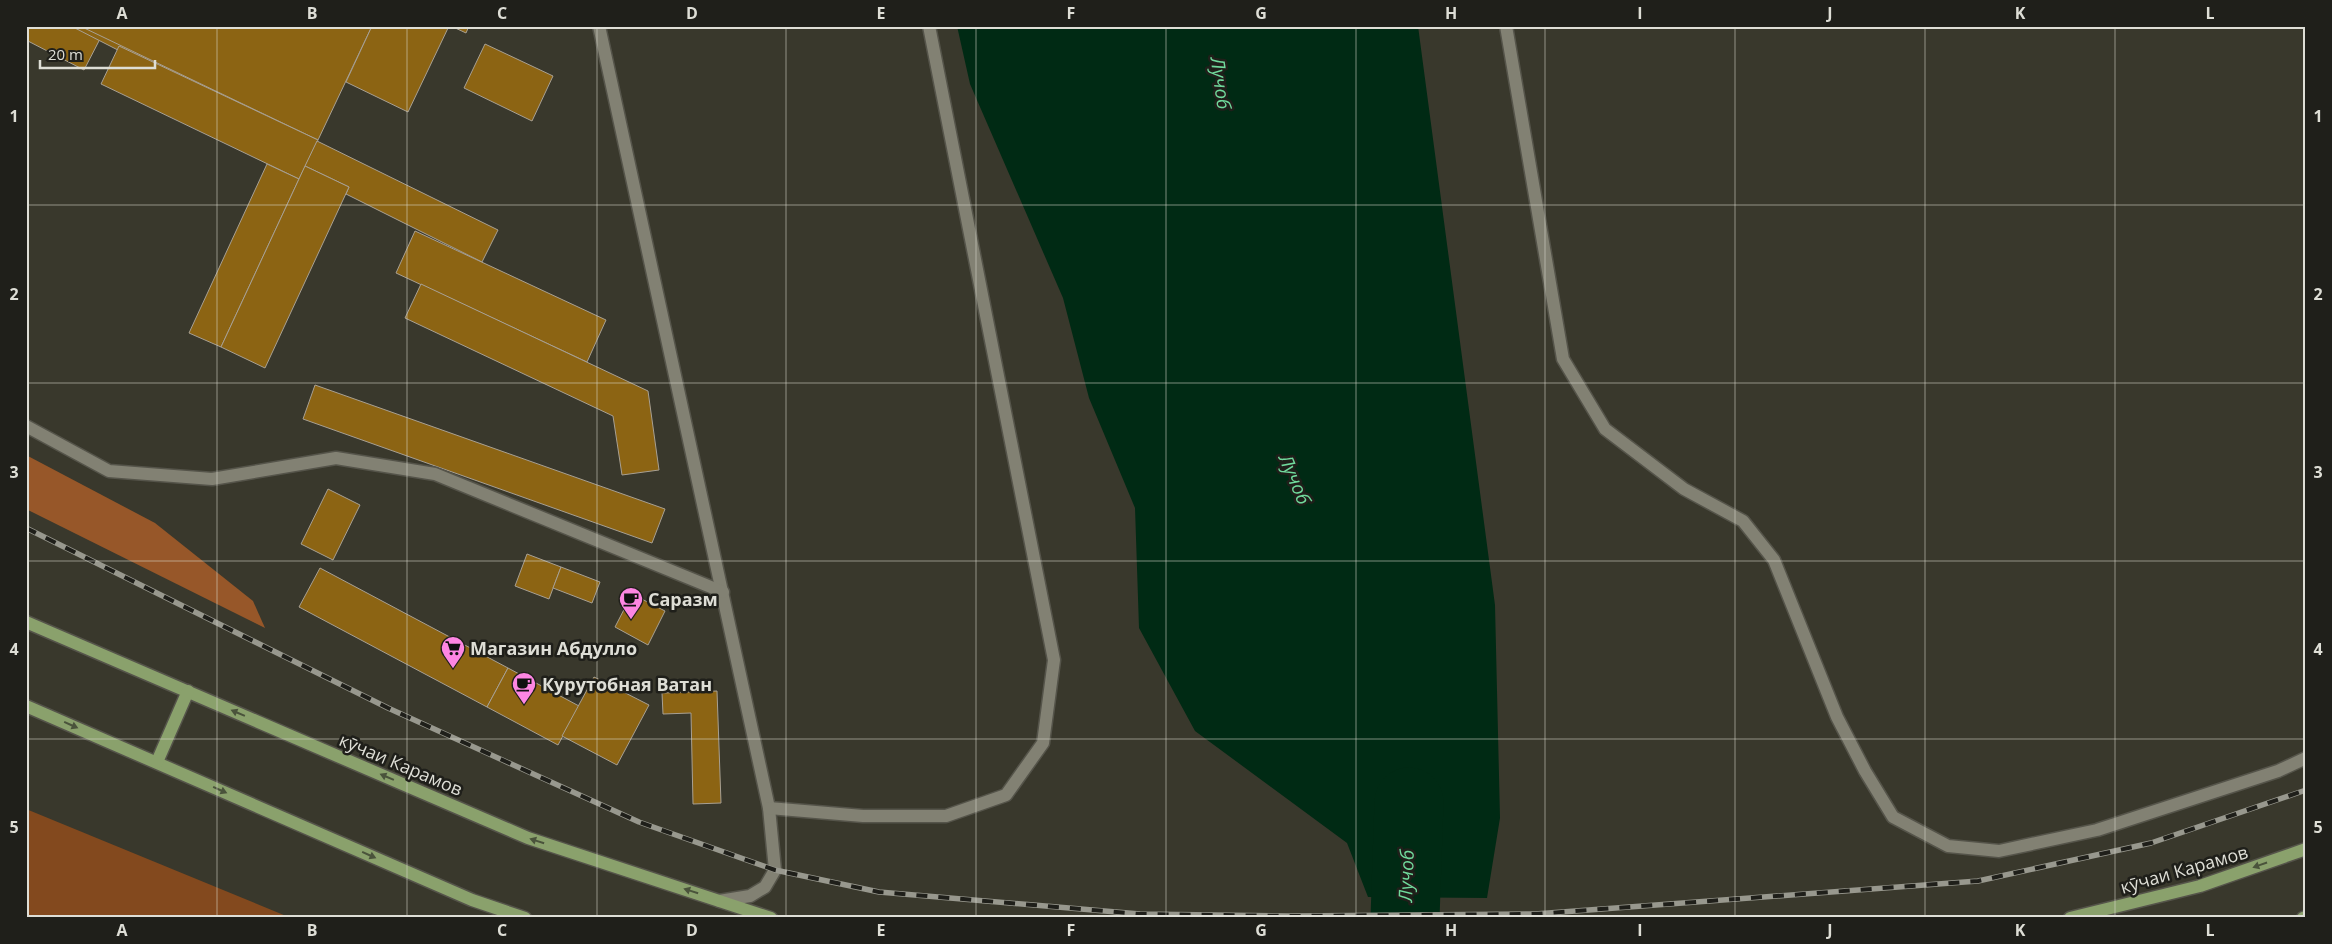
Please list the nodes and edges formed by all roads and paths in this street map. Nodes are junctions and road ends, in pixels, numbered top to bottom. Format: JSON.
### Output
{"nodes":[{"id":1,"x":599,"y":26,"type":"edge"},
{"id":2,"x":929,"y":26,"type":"edge"},
{"id":3,"x":1506,"y":26,"type":"edge"},
{"id":4,"x":26,"y":426,"type":"edge"},
{"id":5,"x":723,"y":592,"type":"junction"},
{"id":6,"x":26,"y":622,"type":"edge"},
{"id":7,"x":188,"y":691,"type":"junction"},
{"id":8,"x":26,"y":706,"type":"edge"},
{"id":9,"x":2306,"y":758,"type":"edge"},
{"id":10,"x":157,"y":762,"type":"junction"},
{"id":11,"x":770,"y":808,"type":"junction"},
{"id":12,"x":2306,"y":849,"type":"edge"},
{"id":13,"x":719,"y":901,"type":"junction"},
{"id":14,"x":525,"y":918,"type":"edge"},
{"id":15,"x":771,"y":918,"type":"edge"},
{"id":16,"x":2070,"y":918,"type":"edge"}],
"edges":[{"from":1,"to":5,"type":"street"},
{"from":2,"to":11,"type":"street"},
{"from":3,"to":9,"type":"street"},
{"from":4,"to":5,"type":"street"},
{"from":5,"to":11,"type":"street"},
{"from":6,"to":7,"type":"main road","name":"кӯчаи Карамов"},
{"from":7,"to":10,"type":"main road"},
{"from":13,"to":7,"type":"main road","name":"кӯчаи Карамов","one_way":true},
{"from":8,"to":10,"type":"main road","one_way":true},
{"from":10,"to":14,"type":"main road","one_way":true},
{"from":11,"to":13,"type":"street"},
{"from":12,"to":16,"type":"main road","name":"кӯчаи Карамов","one_way":true},
{"from":13,"to":15,"type":"main road","name":"кӯчаи Карамов"}]}
